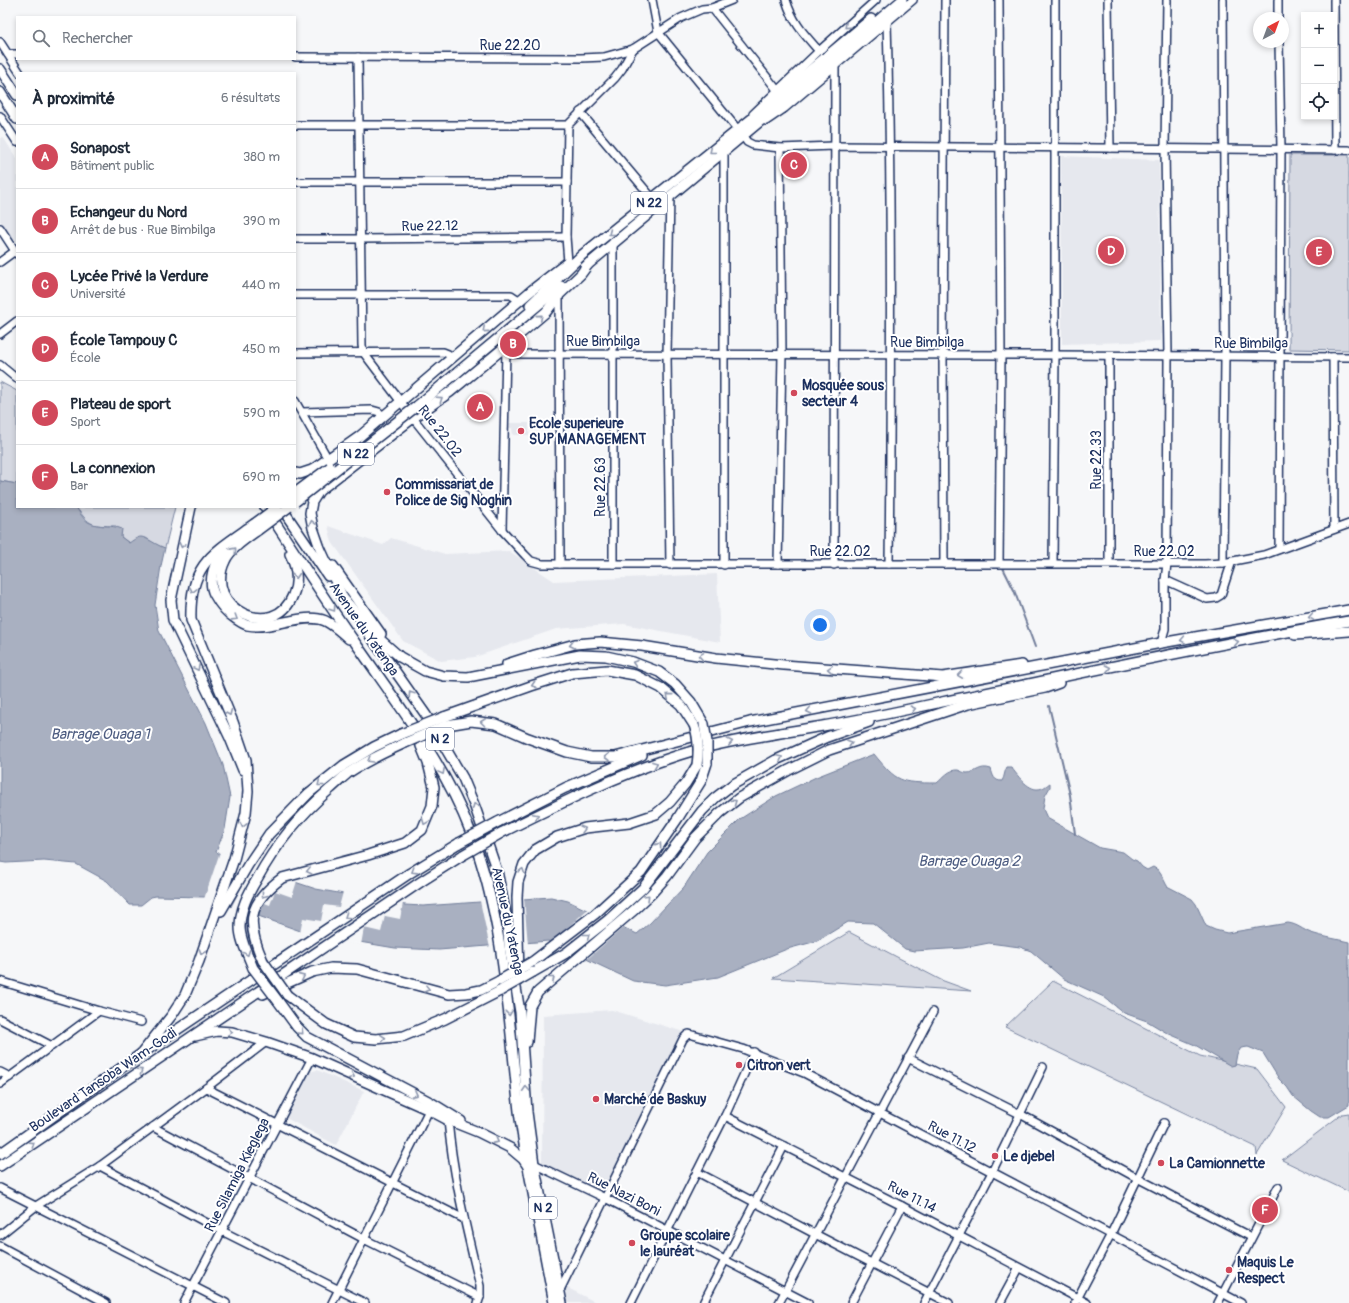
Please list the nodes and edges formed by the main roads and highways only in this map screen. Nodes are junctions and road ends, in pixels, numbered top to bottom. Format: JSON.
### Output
{"nodes":[{"id":1,"x":893,"y":0,"type":"edge"},
{"id":2,"x":902,"y":0,"type":"edge"},
{"id":3,"x":0,"y":69,"type":"edge"},
{"id":4,"x":0,"y":92,"type":"edge"},
{"id":5,"x":16,"y":93,"type":"edge"},
{"id":6,"x":16,"y":117,"type":"edge"},
{"id":7,"x":740,"y":133,"type":"junction"},
{"id":8,"x":582,"y":255,"type":"junction"},
{"id":9,"x":589,"y":263,"type":"junction"},
{"id":10,"x":537,"y":302,"type":"junction"},
{"id":11,"x":296,"y":473,"type":"edge"},
{"id":12,"x":296,"y":492,"type":"edge"},
{"id":13,"x":296,"y":501,"type":"edge"},
{"id":14,"x":191,"y":508,"type":"edge"},
{"id":15,"x":266,"y":508,"type":"edge"},
{"id":16,"x":275,"y":508,"type":"edge"},
{"id":17,"x":282,"y":508,"type":"edge"},
{"id":18,"x":287,"y":508,"type":"edge"},
{"id":19,"x":256,"y":527,"type":"junction"},
{"id":20,"x":278,"y":527,"type":"junction"},
{"id":21,"x":233,"y":539,"type":"junction"},
{"id":22,"x":320,"y":548,"type":"junction"},
{"id":23,"x":343,"y":598,"type":"junction"},
{"id":24,"x":1349,"y":610,"type":"edge"},
{"id":25,"x":1349,"y":621,"type":"edge"},
{"id":26,"x":1349,"y":631,"type":"edge"},
{"id":27,"x":1252,"y":639,"type":"junction"},
{"id":28,"x":358,"y":647,"type":"junction"},
{"id":29,"x":400,"y":657,"type":"junction"},
{"id":30,"x":1095,"y":657,"type":"junction"},
{"id":31,"x":1094,"y":671,"type":"junction"},
{"id":32,"x":468,"y":677,"type":"junction"},
{"id":33,"x":897,"y":712,"type":"junction"},
{"id":34,"x":409,"y":719,"type":"junction"},
{"id":35,"x":446,"y":721,"type":"junction"},
{"id":36,"x":699,"y":725,"type":"junction"},
{"id":37,"x":403,"y":738,"type":"junction"},
{"id":38,"x":672,"y":743,"type":"junction"},
{"id":39,"x":248,"y":790,"type":"junction"},
{"id":40,"x":222,"y":904,"type":"junction"},
{"id":41,"x":510,"y":946,"type":"junction"},
{"id":42,"x":499,"y":986,"type":"junction"},
{"id":43,"x":240,"y":1004,"type":"junction"},
{"id":44,"x":192,"y":1036,"type":"junction"},
{"id":45,"x":141,"y":1054,"type":"junction"},
{"id":46,"x":524,"y":1066,"type":"junction"},
{"id":47,"x":478,"y":1132,"type":"junction"},
{"id":48,"x":0,"y":1154,"type":"edge"},
{"id":49,"x":0,"y":1166,"type":"edge"},
{"id":50,"x":531,"y":1166,"type":"junction"},
{"id":51,"x":554,"y":1303,"type":"edge"},
{"id":52,"x":562,"y":1303,"type":"edge"}],
"edges":[{"from":1,"to":7,"type":"main road","number":"N 22"},
{"from":2,"to":7,"type":"main road","number":"N 22"},
{"from":3,"to":5,"type":"main road"},
{"from":4,"to":6,"type":"main road"},
{"from":7,"to":8,"type":"main road","number":"N 22","one_way":true},
{"from":7,"to":9,"type":"main road","number":"N 22"},
{"from":8,"to":10,"type":"main road","number":"N 22"},
{"from":8,"to":11,"type":"main road","one_way":true},
{"from":9,"to":10,"type":"main road","number":"N 22"},
{"from":22,"to":9,"type":"main road","one_way":true},
{"from":10,"to":12,"type":"main road","number":"N 22","bridge":true},
{"from":10,"to":13,"type":"main road","number":"N 22","bridge":true},
{"from":14,"to":39,"type":"main road","one_way":true},
{"from":15,"to":20,"type":"main road","name":"Avenue du Yatenga","number":"N 2"},
{"from":16,"to":19,"type":"main road","bridge":true},
{"from":17,"to":23,"type":"main road","name":"Avenue du Yatenga","number":"N 2"},
{"from":18,"to":19,"type":"main road","bridge":true},
{"from":20,"to":19,"type":"main road","one_way":true},
{"from":19,"to":21,"type":"main road"},
{"from":20,"to":28,"type":"main road","name":"Avenue du Yatenga","number":"N 2","one_way":true},
{"from":21,"to":28,"type":"main road","one_way":true},
{"from":21,"to":39,"type":"main road","one_way":true},
{"from":22,"to":23,"type":"main road"},
{"from":22,"to":29,"type":"main road"},
{"from":23,"to":29,"type":"main road"},
{"from":41,"to":23,"type":"main road","name":"Avenue du Yatenga","number":"N 2","one_way":true},
{"from":24,"to":30,"type":"main road","one_way":true},
{"from":25,"to":27,"type":"main road"},
{"from":26,"to":27,"type":"main road"},
{"from":31,"to":27,"type":"main road","one_way":true},
{"from":28,"to":34,"type":"main road","name":"Avenue du Yatenga","number":"N 2"},
{"from":29,"to":32,"type":"main road"},
{"from":30,"to":32,"type":"main road","one_way":true},
{"from":30,"to":38,"type":"main road","one_way":true},
{"from":33,"to":31,"type":"main road","one_way":true},
{"from":46,"to":31,"type":"main road","one_way":true},
{"from":36,"to":32,"type":"main road","one_way":true},
{"from":42,"to":33,"type":"main road","one_way":true,"bridge":true},
{"from":43,"to":33,"type":"main road","one_way":true,"bridge":true},
{"from":34,"to":41,"type":"main road","name":"Avenue du Yatenga","number":"N 2","one_way":true},
{"from":34,"to":42,"type":"main road","one_way":true,"bridge":true},
{"from":36,"to":35,"type":"main road","one_way":true},
{"from":35,"to":37,"type":"main road","bridge":true},
{"from":38,"to":35,"type":"main road","one_way":true},
{"from":41,"to":36,"type":"main road","one_way":true,"bridge":true},
{"from":42,"to":36,"type":"main road","one_way":true,"bridge":true},
{"from":37,"to":40,"type":"main road","one_way":true},
{"from":37,"to":47,"type":"main road","one_way":true,"bridge":true},
{"from":38,"to":45,"type":"main road","name":"Boulevard Tansoba Wam-Godi","one_way":true,"bridge":true},
{"from":39,"to":40,"type":"main road","one_way":true},
{"from":40,"to":45,"type":"main road","one_way":true},
{"from":41,"to":46,"type":"main road","name":"Avenue du Yatenga","number":"N 2"},
{"from":41,"to":50,"type":"main road","name":"Avenue du Yatenga","number":"N 2","one_way":true},
{"from":43,"to":42,"type":"main road","one_way":true},
{"from":43,"to":44,"type":"main road","name":"Boulevard Tansoba Wam-Godi"},
{"from":44,"to":47,"type":"main road","one_way":true},
{"from":49,"to":44,"type":"main road","name":"Boulevard Tansoba Wam-Godi","one_way":true},
{"from":45,"to":48,"type":"main road","name":"Boulevard Tansoba Wam-Godi"},
{"from":50,"to":46,"type":"main road","name":"Avenue du Yatenga","number":"N 2","one_way":true},
{"from":47,"to":50,"type":"main road","one_way":true},
{"from":50,"to":51,"type":"main road","name":"Avenue du Yatenga","number":"N 2"},
{"from":50,"to":52,"type":"main road","name":"Avenue du Yatenga","number":"N 2"}]}
